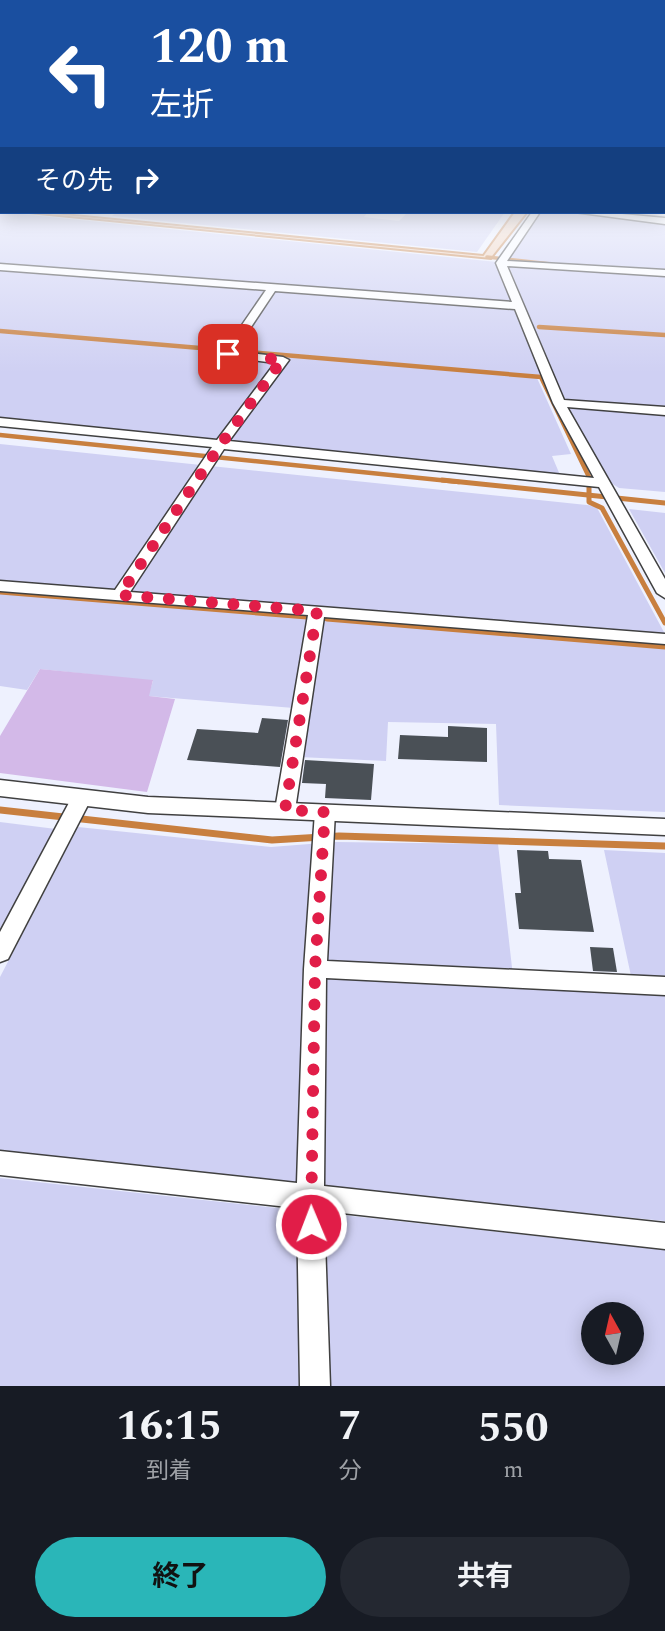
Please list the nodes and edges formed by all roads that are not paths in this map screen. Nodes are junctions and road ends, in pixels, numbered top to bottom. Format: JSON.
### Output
{"nodes":[{"id":1,"x":514,"y":244,"type":"edge"},
{"id":2,"x":502,"y":261,"type":"junction"},
{"id":3,"x":0,"y":267,"type":"edge"},
{"id":4,"x":665,"y":273,"type":"edge"},
{"id":5,"x":272,"y":288,"type":"junction"},
{"id":6,"x":520,"y":306,"type":"junction"},
{"id":7,"x":559,"y":403,"type":"junction"},
{"id":8,"x":665,"y":411,"type":"edge"},
{"id":9,"x":0,"y":422,"type":"edge"},
{"id":10,"x":216,"y":453,"type":"junction"},
{"id":11,"x":610,"y":493,"type":"junction"},
{"id":12,"x":0,"y":586,"type":"edge"},
{"id":13,"x":665,"y":593,"type":"edge"},
{"id":14,"x":120,"y":595,"type":"junction"},
{"id":15,"x":317,"y":611,"type":"junction"},
{"id":16,"x":665,"y":639,"type":"edge"},
{"id":17,"x":0,"y":788,"type":"edge"},
{"id":18,"x":285,"y":810,"type":"junction"},
{"id":19,"x":74,"y":812,"type":"junction"},
{"id":20,"x":665,"y":827,"type":"edge"},
{"id":21,"x":324,"y":829,"type":"junction"},
{"id":22,"x":0,"y":953,"type":"edge"},
{"id":23,"x":315,"y":969,"type":"junction"},
{"id":24,"x":665,"y":986,"type":"edge"},
{"id":25,"x":0,"y":1163,"type":"edge"},
{"id":26,"x":310,"y":1197,"type":"junction"},
{"id":27,"x":665,"y":1236,"type":"edge"},
{"id":28,"x":315,"y":1386,"type":"edge"}],
"edges":[{"from":1,"to":2,"type":"street"},
{"from":2,"to":4,"type":"street"},
{"from":2,"to":6,"type":"street"},
{"from":3,"to":5,"type":"street"},
{"from":5,"to":6,"type":"street"},
{"from":5,"to":10,"type":"street"},
{"from":6,"to":7,"type":"street"},
{"from":7,"to":8,"type":"street"},
{"from":7,"to":11,"type":"street"},
{"from":9,"to":10,"type":"street"},
{"from":10,"to":11,"type":"street"},
{"from":10,"to":14,"type":"street"},
{"from":11,"to":13,"type":"street"},
{"from":12,"to":14,"type":"street"},
{"from":14,"to":15,"type":"street"},
{"from":15,"to":16,"type":"street"},
{"from":15,"to":18,"type":"street"},
{"from":17,"to":19,"type":"street"},
{"from":18,"to":19,"type":"street"},
{"from":18,"to":21,"type":"street"},
{"from":19,"to":22,"type":"street"},
{"from":20,"to":21,"type":"street"},
{"from":21,"to":23,"type":"street"},
{"from":23,"to":24,"type":"street"},
{"from":23,"to":26,"type":"street"},
{"from":25,"to":26,"type":"street"},
{"from":26,"to":27,"type":"street"},
{"from":26,"to":28,"type":"street"}]}
